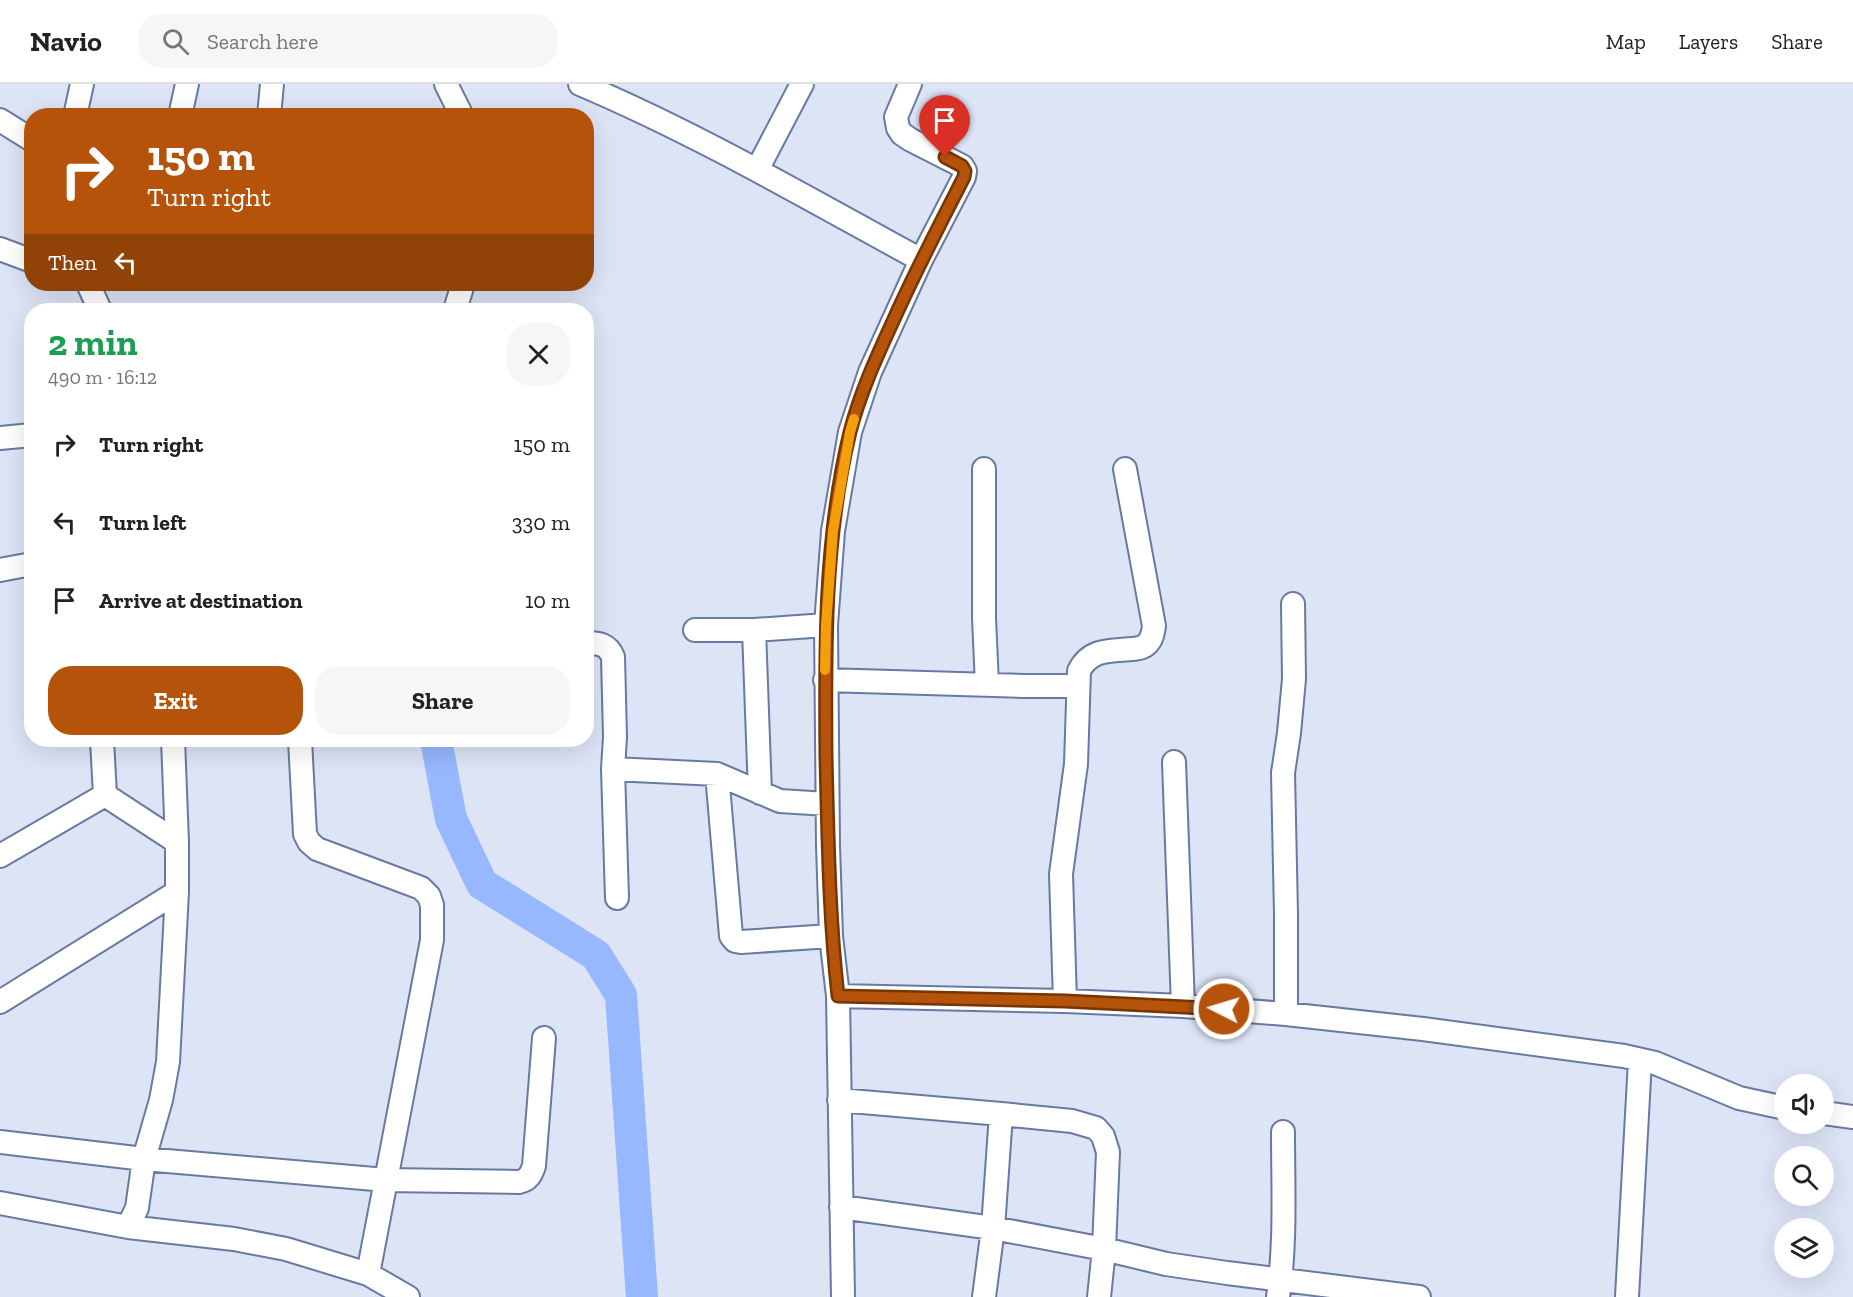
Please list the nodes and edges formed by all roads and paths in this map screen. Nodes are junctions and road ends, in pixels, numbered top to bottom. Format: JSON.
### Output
{"nodes":[{"id":1,"x":82,"y":84,"type":"edge"},
{"id":2,"x":187,"y":84,"type":"edge"},
{"id":3,"x":272,"y":84,"type":"edge"},
{"id":4,"x":446,"y":84,"type":"edge"},
{"id":5,"x":580,"y":84,"type":"edge"},
{"id":6,"x":802,"y":84,"type":"edge"},
{"id":7,"x":910,"y":84,"type":"edge"},
{"id":8,"x":77,"y":108,"type":"edge"},
{"id":9,"x":182,"y":108,"type":"edge"},
{"id":10,"x":270,"y":108,"type":"edge"},
{"id":11,"x":458,"y":108,"type":"edge"},
{"id":12,"x":0,"y":120,"type":"edge"},
{"id":13,"x":24,"y":135,"type":"edge"},
{"id":14,"x":757,"y":170,"type":"junction"},
{"id":15,"x":0,"y":249,"type":"edge"},
{"id":16,"x":24,"y":258,"type":"edge"},
{"id":17,"x":921,"y":260,"type":"junction"},
{"id":18,"x":24,"y":436,"type":"edge"},
{"id":19,"x":0,"y":438,"type":"edge"},
{"id":20,"x":1125,"y":468,"type":"dead end"},
{"id":21,"x":984,"y":469,"type":"dead end"},
{"id":22,"x":24,"y":566,"type":"edge"},
{"id":23,"x":0,"y":570,"type":"edge"},
{"id":24,"x":1293,"y":604,"type":"dead end"},
{"id":25,"x":826,"y":625,"type":"junction"},
{"id":26,"x":694,"y":630,"type":"dead end"},
{"id":27,"x":754,"y":630,"type":"junction"},
{"id":28,"x":594,"y":644,"type":"edge"},
{"id":29,"x":825,"y":680,"type":"junction"},
{"id":30,"x":987,"y":685,"type":"junction"},
{"id":31,"x":1077,"y":686,"type":"junction"},
{"id":32,"x":102,"y":747,"type":"edge"},
{"id":33,"x":173,"y":747,"type":"edge"},
{"id":34,"x":300,"y":747,"type":"edge"},
{"id":35,"x":1174,"y":762,"type":"dead end"},
{"id":36,"x":613,"y":769,"type":"junction"},
{"id":37,"x":717,"y":774,"type":"junction"},
{"id":38,"x":760,"y":793,"type":"junction"},
{"id":39,"x":105,"y":795,"type":"junction"},
{"id":40,"x":827,"y":804,"type":"junction"},
{"id":41,"x":177,"y":842,"type":"junction"},
{"id":42,"x":0,"y":856,"type":"edge"},
{"id":43,"x":177,"y":892,"type":"junction"},
{"id":44,"x":617,"y":898,"type":"dead end"},
{"id":45,"x":831,"y":936,"type":"junction"},
{"id":46,"x":838,"y":996,"type":"junction"},
{"id":47,"x":1065,"y":1001,"type":"junction"},
{"id":48,"x":0,"y":1002,"type":"edge"},
{"id":49,"x":1183,"y":1006,"type":"junction"},
{"id":50,"x":1286,"y":1014,"type":"junction"},
{"id":51,"x":544,"y":1038,"type":"dead end"},
{"id":52,"x":1640,"y":1060,"type":"junction"},
{"id":53,"x":839,"y":1100,"type":"junction"},
{"id":54,"x":1774,"y":1106,"type":"edge"},
{"id":55,"x":1002,"y":1114,"type":"junction"},
{"id":56,"x":1834,"y":1114,"type":"edge"},
{"id":57,"x":1853,"y":1117,"type":"edge"},
{"id":58,"x":1283,"y":1132,"type":"dead end"},
{"id":59,"x":0,"y":1142,"type":"edge"},
{"id":60,"x":144,"y":1159,"type":"junction"},
{"id":61,"x":386,"y":1180,"type":"junction"},
{"id":62,"x":0,"y":1203,"type":"edge"},
{"id":63,"x":840,"y":1207,"type":"junction"},
{"id":64,"x":128,"y":1227,"type":"junction"},
{"id":65,"x":993,"y":1228,"type":"junction"},
{"id":66,"x":1104,"y":1249,"type":"junction"},
{"id":67,"x":368,"y":1274,"type":"junction"},
{"id":68,"x":1280,"y":1289,"type":"edge"},
{"id":69,"x":408,"y":1297,"type":"edge"},
{"id":70,"x":843,"y":1297,"type":"edge"},
{"id":71,"x":984,"y":1297,"type":"edge"},
{"id":72,"x":1099,"y":1297,"type":"edge"},
{"id":73,"x":1419,"y":1297,"type":"edge"},
{"id":74,"x":1627,"y":1297,"type":"edge"}],
"edges":[{"from":1,"to":8,"type":"street"},
{"from":2,"to":9,"type":"street"},
{"from":3,"to":10,"type":"street"},
{"from":4,"to":11,"type":"street"},
{"from":5,"to":14,"type":"street"},
{"from":6,"to":14,"type":"street"},
{"from":7,"to":17,"type":"street"},
{"from":12,"to":13,"type":"street"},
{"from":14,"to":17,"type":"street"},
{"from":15,"to":16,"type":"street"},
{"from":17,"to":25,"type":"street"},
{"from":18,"to":19,"type":"street"},
{"from":20,"to":31,"type":"street"},
{"from":21,"to":30,"type":"street"},
{"from":22,"to":23,"type":"street"},
{"from":24,"to":50,"type":"street"},
{"from":25,"to":27,"type":"street"},
{"from":25,"to":29,"type":"street"},
{"from":26,"to":27,"type":"street"},
{"from":27,"to":38,"type":"street"},
{"from":28,"to":36,"type":"street"},
{"from":29,"to":30,"type":"street"},
{"from":29,"to":40,"type":"street"},
{"from":30,"to":31,"type":"street"},
{"from":31,"to":47,"type":"street"},
{"from":32,"to":39,"type":"street"},
{"from":33,"to":41,"type":"street"},
{"from":34,"to":61,"type":"street"},
{"from":35,"to":49,"type":"street"},
{"from":36,"to":37,"type":"street"},
{"from":36,"to":44,"type":"street"},
{"from":37,"to":38,"type":"street"},
{"from":37,"to":45,"type":"street"},
{"from":38,"to":40,"type":"street"},
{"from":39,"to":41,"type":"street"},
{"from":39,"to":42,"type":"street"},
{"from":40,"to":45,"type":"street"},
{"from":41,"to":43,"type":"street"},
{"from":43,"to":48,"type":"street"},
{"from":43,"to":60,"type":"street"},
{"from":45,"to":46,"type":"street"},
{"from":46,"to":47,"type":"street"},
{"from":46,"to":53,"type":"street"},
{"from":47,"to":49,"type":"street"},
{"from":49,"to":50,"type":"street"},
{"from":50,"to":52,"type":"street"},
{"from":51,"to":61,"type":"street"},
{"from":52,"to":54,"type":"street"},
{"from":52,"to":74,"type":"street"},
{"from":53,"to":55,"type":"street"},
{"from":53,"to":63,"type":"street"},
{"from":55,"to":65,"type":"street"},
{"from":55,"to":66,"type":"street"},
{"from":56,"to":57,"type":"street"},
{"from":58,"to":68,"type":"street"},
{"from":59,"to":60,"type":"street"},
{"from":60,"to":61,"type":"street"},
{"from":60,"to":64,"type":"street"},
{"from":61,"to":67,"type":"street"},
{"from":62,"to":64,"type":"street"},
{"from":63,"to":65,"type":"street"},
{"from":63,"to":70,"type":"street"},
{"from":64,"to":67,"type":"street"},
{"from":65,"to":66,"type":"street"},
{"from":65,"to":71,"type":"street"},
{"from":66,"to":68,"type":"street"},
{"from":66,"to":72,"type":"street"},
{"from":67,"to":69,"type":"street"},
{"from":68,"to":73,"type":"street"}]}
